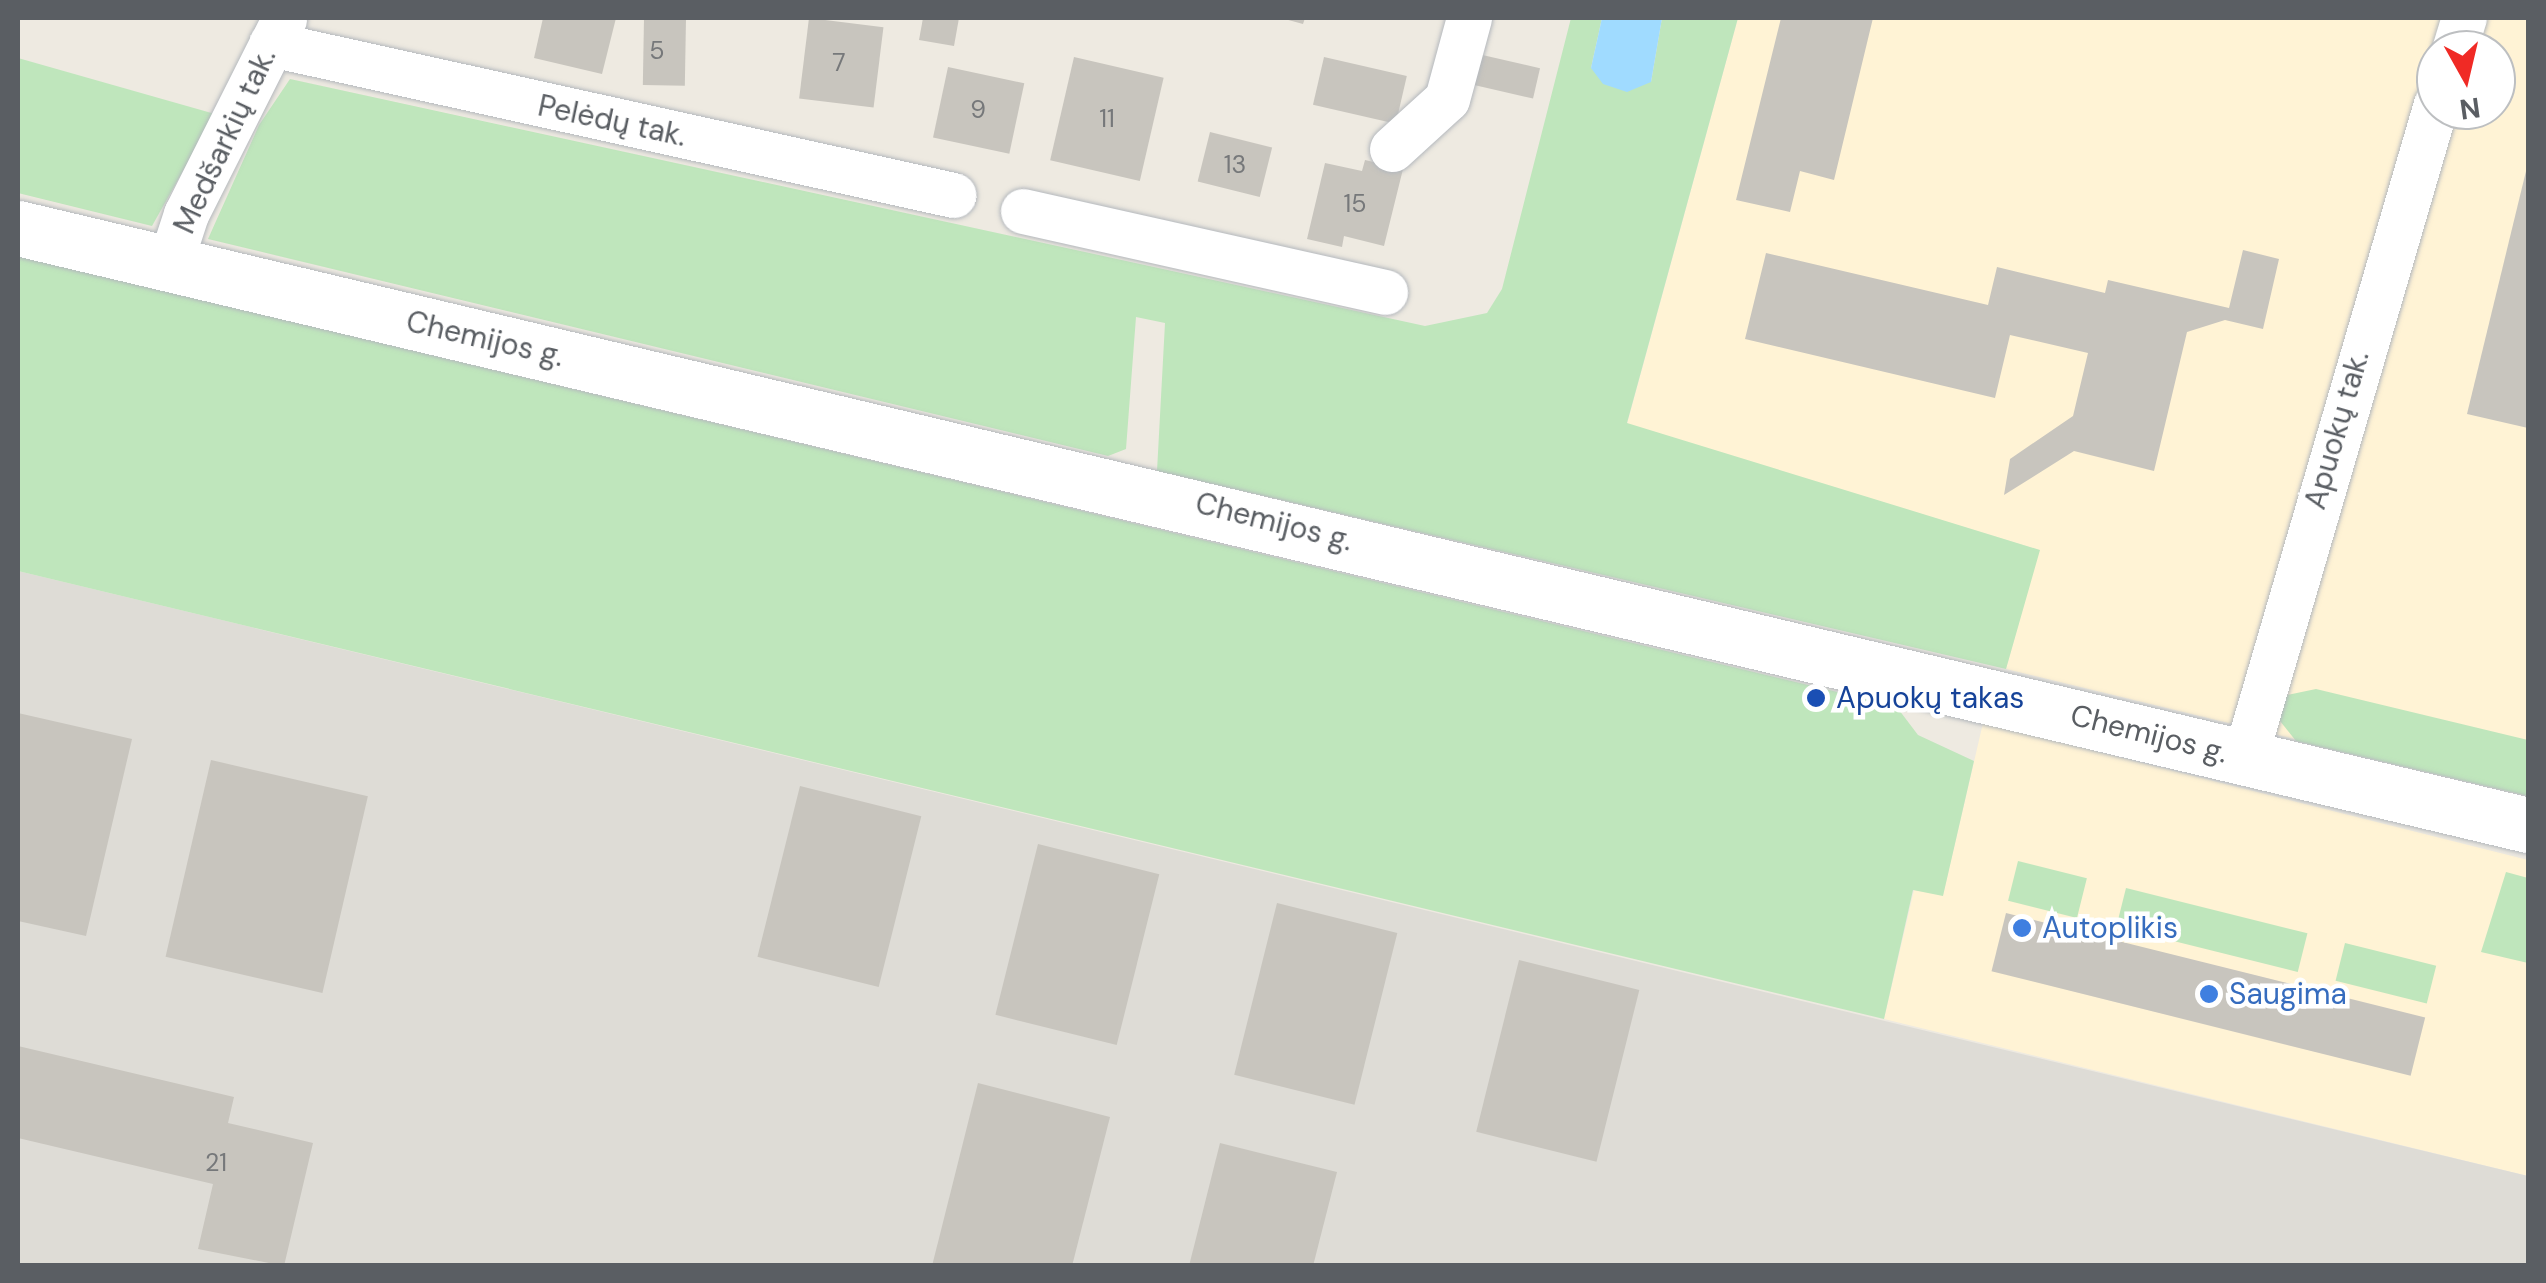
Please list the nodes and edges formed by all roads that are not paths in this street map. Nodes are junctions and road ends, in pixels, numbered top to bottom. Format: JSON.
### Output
{"nodes":[{"id":1,"x":1469,"y":18,"type":"edge"},
{"id":2,"x":278,"y":31,"type":"edge"},
{"id":3,"x":2428,"y":130,"type":"edge"},
{"id":4,"x":1392,"y":149,"type":"dead end"},
{"id":5,"x":953,"y":195,"type":"dead end"},
{"id":6,"x":1023,"y":211,"type":"dead end"},
{"id":7,"x":18,"y":228,"type":"edge"},
{"id":8,"x":169,"y":266,"type":"junction"},
{"id":9,"x":1385,"y":292,"type":"dead end"},
{"id":10,"x":2244,"y":757,"type":"junction"},
{"id":11,"x":2528,"y":826,"type":"edge"}],
"edges":[{"from":1,"to":4,"type":"street"},
{"from":2,"to":5,"type":"street","name":"Pelėdų tak."},
{"from":2,"to":8,"type":"street","name":"Medšarkių tak."},
{"from":3,"to":10,"type":"street","name":"Apuokų tak."},
{"from":6,"to":9,"type":"street"},
{"from":7,"to":8,"type":"main road","name":"Chemijos g."},
{"from":8,"to":10,"type":"main road","name":"Chemijos g."},
{"from":10,"to":11,"type":"main road","name":"Chemijos g."}]}
